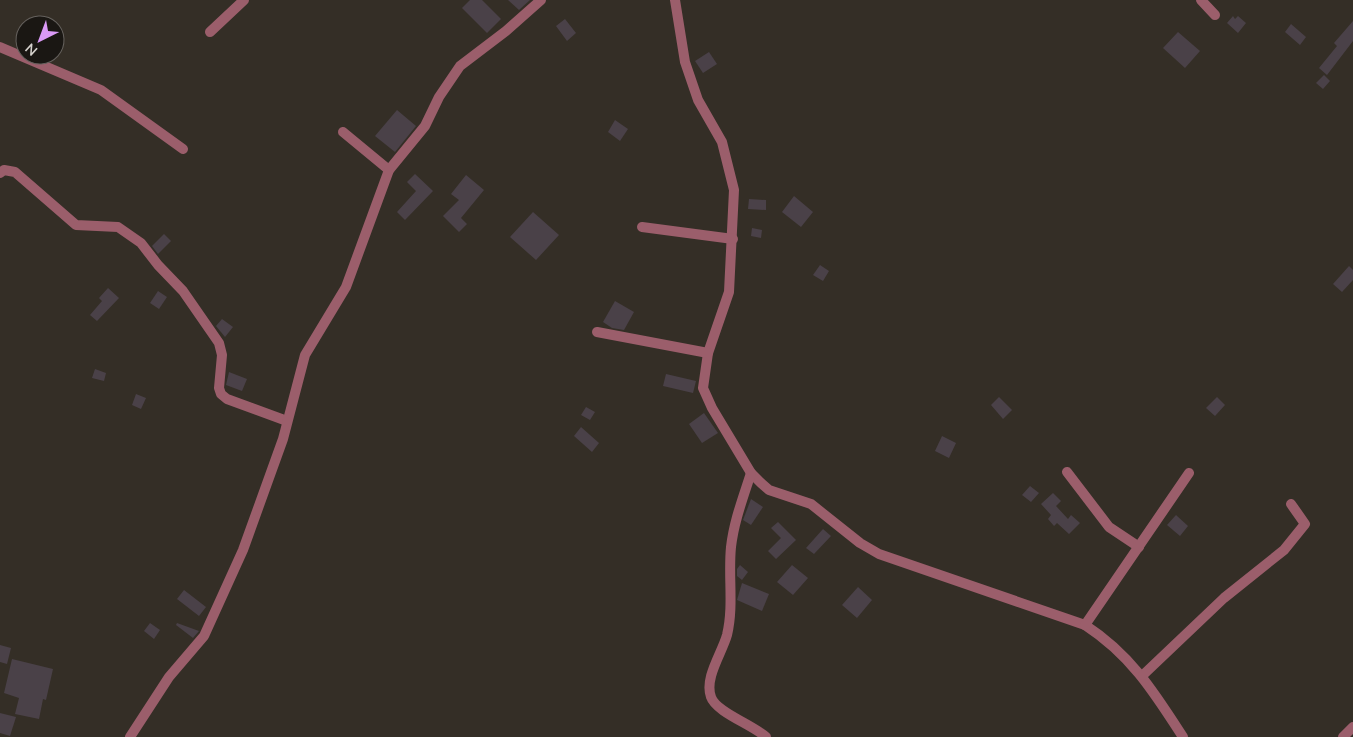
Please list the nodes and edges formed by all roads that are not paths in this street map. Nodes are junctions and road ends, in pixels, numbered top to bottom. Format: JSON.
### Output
{"nodes":[{"id":1,"x":244,"y":0,"type":"edge"},
{"id":2,"x":541,"y":0,"type":"edge"},
{"id":3,"x":676,"y":0,"type":"edge"},
{"id":4,"x":1201,"y":0,"type":"edge"},
{"id":5,"x":1215,"y":15,"type":"dead end"},
{"id":6,"x":210,"y":32,"type":"dead end"},
{"id":7,"x":0,"y":47,"type":"edge"},
{"id":8,"x":343,"y":132,"type":"dead end"},
{"id":9,"x":183,"y":149,"type":"dead end"},
{"id":10,"x":389,"y":170,"type":"junction"},
{"id":11,"x":0,"y":172,"type":"edge"},
{"id":12,"x":642,"y":227,"type":"dead end"},
{"id":13,"x":733,"y":239,"type":"junction"},
{"id":14,"x":598,"y":332,"type":"dead end"},
{"id":15,"x":708,"y":353,"type":"junction"},
{"id":16,"x":287,"y":421,"type":"junction"},
{"id":17,"x":1067,"y":472,"type":"dead end"},
{"id":18,"x":751,"y":473,"type":"junction"},
{"id":19,"x":1189,"y":473,"type":"dead end"},
{"id":20,"x":1292,"y":504,"type":"dead end"},
{"id":21,"x":1139,"y":547,"type":"junction"},
{"id":22,"x":1085,"y":625,"type":"junction"},
{"id":23,"x":1143,"y":675,"type":"junction"},
{"id":24,"x":1353,"y":727,"type":"edge"},
{"id":25,"x":130,"y":737,"type":"edge"},
{"id":26,"x":766,"y":737,"type":"edge"},
{"id":27,"x":1183,"y":737,"type":"edge"},
{"id":28,"x":1343,"y":737,"type":"edge"}],
"edges":[{"from":1,"to":6,"type":"street"},
{"from":2,"to":10,"type":"street"},
{"from":3,"to":13,"type":"street"},
{"from":4,"to":5,"type":"street"},
{"from":7,"to":9,"type":"street"},
{"from":8,"to":10,"type":"street"},
{"from":10,"to":16,"type":"street"},
{"from":11,"to":16,"type":"street"},
{"from":12,"to":13,"type":"street"},
{"from":13,"to":15,"type":"street"},
{"from":14,"to":15,"type":"street"},
{"from":15,"to":18,"type":"street"},
{"from":16,"to":25,"type":"street"},
{"from":17,"to":21,"type":"street"},
{"from":18,"to":22,"type":"street"},
{"from":18,"to":26,"type":"street"},
{"from":19,"to":21,"type":"street"},
{"from":20,"to":23,"type":"street"},
{"from":21,"to":22,"type":"street"},
{"from":22,"to":23,"type":"street"},
{"from":23,"to":27,"type":"street"},
{"from":24,"to":28,"type":"street"}]}
